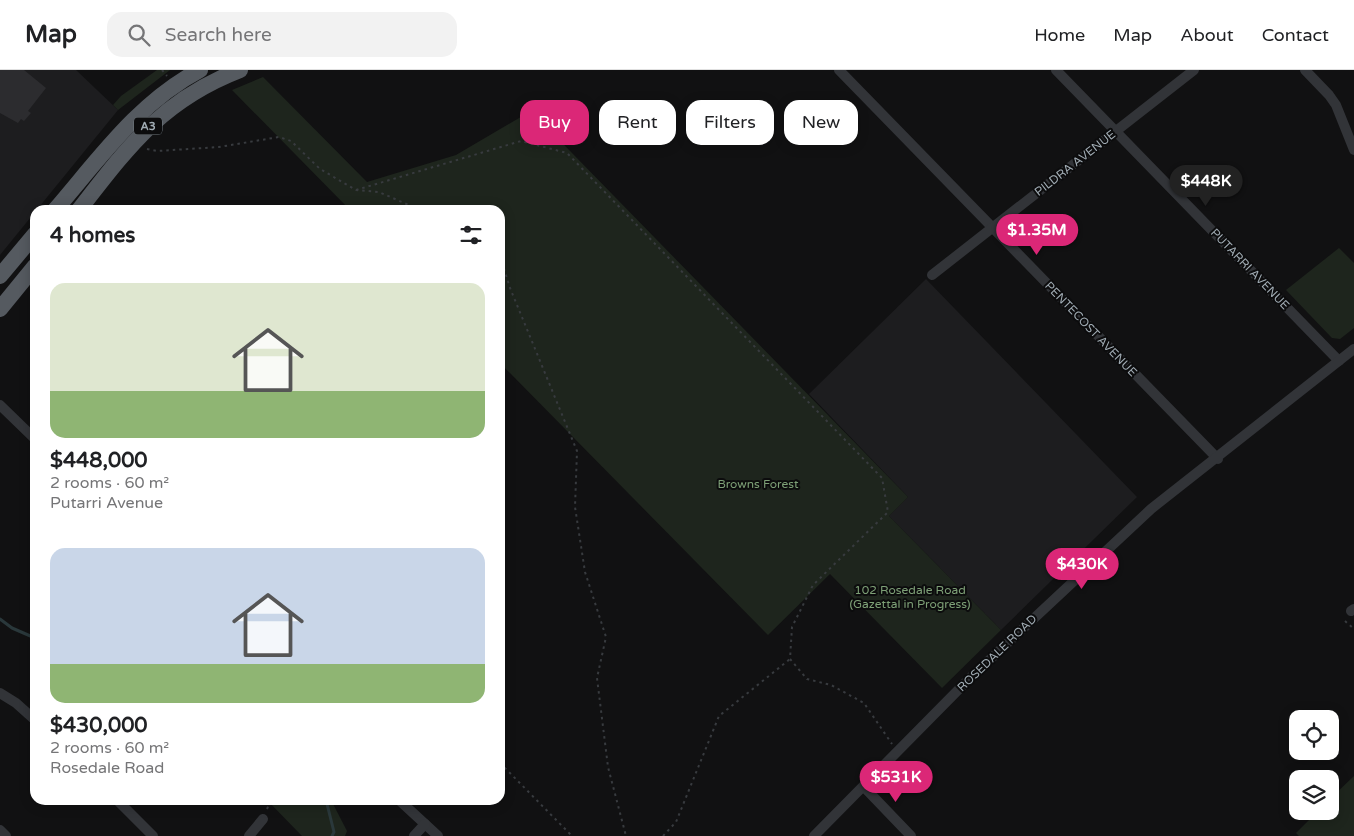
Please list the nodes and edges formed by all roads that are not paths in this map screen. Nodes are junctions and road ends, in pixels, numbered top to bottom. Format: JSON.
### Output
{"nodes":[{"id":1,"x":200,"y":70,"type":"edge"},
{"id":2,"x":240,"y":70,"type":"edge"},
{"id":3,"x":839,"y":70,"type":"edge"},
{"id":4,"x":1056,"y":70,"type":"edge"},
{"id":5,"x":1194,"y":70,"type":"edge"},
{"id":6,"x":1305,"y":70,"type":"edge"},
{"id":7,"x":1116,"y":132,"type":"junction"},
{"id":8,"x":1354,"y":150,"type":"edge"},
{"id":9,"x":59,"y":205,"type":"edge"},
{"id":10,"x":83,"y":205,"type":"edge"},
{"id":11,"x":991,"y":228,"type":"junction"},
{"id":12,"x":30,"y":240,"type":"edge"},
{"id":13,"x":30,"y":272,"type":"edge"},
{"id":14,"x":0,"y":276,"type":"edge"},
{"id":15,"x":932,"y":276,"type":"dead end"},
{"id":16,"x":0,"y":309,"type":"edge"},
{"id":17,"x":1354,"y":349,"type":"edge"},
{"id":18,"x":1339,"y":361,"type":"junction"},
{"id":19,"x":0,"y":405,"type":"edge"},
{"id":20,"x":30,"y":434,"type":"edge"},
{"id":21,"x":1218,"y":459,"type":"junction"},
{"id":22,"x":0,"y":693,"type":"edge"},
{"id":23,"x":30,"y":716,"type":"edge"},
{"id":24,"x":864,"y":787,"type":"junction"},
{"id":25,"x":122,"y":805,"type":"edge"},
{"id":26,"x":404,"y":805,"type":"edge"},
{"id":27,"x":263,"y":819,"type":"dead end"},
{"id":28,"x":425,"y":824,"type":"junction"},
{"id":29,"x":0,"y":830,"type":"edge"},
{"id":30,"x":6,"y":836,"type":"edge"},
{"id":31,"x":153,"y":836,"type":"edge"},
{"id":32,"x":250,"y":836,"type":"edge"},
{"id":33,"x":414,"y":836,"type":"edge"},
{"id":34,"x":438,"y":836,"type":"edge"},
{"id":35,"x":814,"y":836,"type":"edge"},
{"id":36,"x":911,"y":836,"type":"edge"}],
"edges":[{"from":1,"to":9,"type":"highway","number":"A3"},
{"from":2,"to":10,"type":"highway","number":"A3"},
{"from":3,"to":11,"type":"street","name":"PENTECOST AVENUE"},
{"from":4,"to":7,"type":"street","name":"PUTARRI AVENUE"},
{"from":5,"to":7,"type":"street","name":"PILDRA AVENUE"},
{"from":6,"to":8,"type":"street"},
{"from":7,"to":11,"type":"street","name":"PILDRA AVENUE"},
{"from":7,"to":18,"type":"street","name":"PUTARRI AVENUE"},
{"from":11,"to":15,"type":"street","name":"PILDRA AVENUE"},
{"from":11,"to":21,"type":"street","name":"PENTECOST AVENUE"},
{"from":12,"to":14,"type":"highway"},
{"from":13,"to":16,"type":"highway"},
{"from":17,"to":18,"type":"street","name":"ROSEDALE ROAD"},
{"from":18,"to":21,"type":"street","name":"ROSEDALE ROAD"},
{"from":19,"to":20,"type":"street"},
{"from":21,"to":24,"type":"street","name":"ROSEDALE ROAD"},
{"from":22,"to":23,"type":"street"},
{"from":24,"to":35,"type":"street","name":"ROSEDALE ROAD"},
{"from":24,"to":36,"type":"street"},
{"from":25,"to":31,"type":"street"},
{"from":26,"to":28,"type":"street"},
{"from":27,"to":32,"type":"street"},
{"from":28,"to":33,"type":"street"},
{"from":28,"to":34,"type":"street"},
{"from":29,"to":30,"type":"street"}]}
